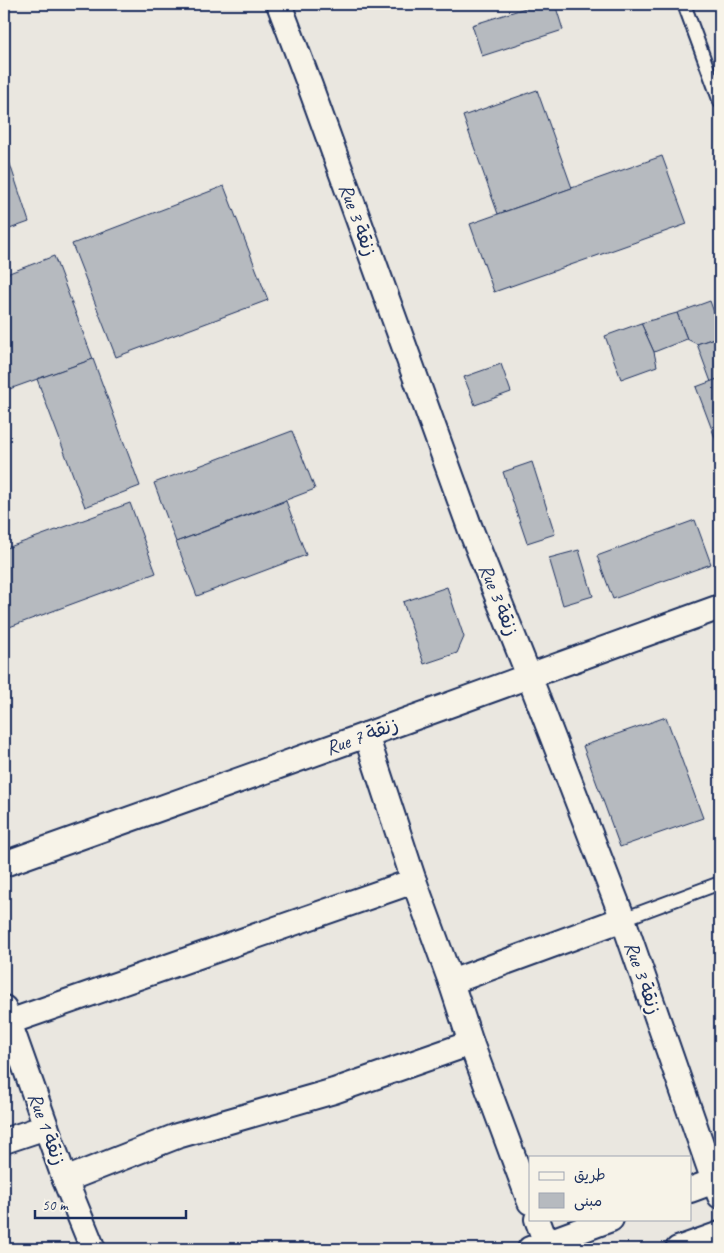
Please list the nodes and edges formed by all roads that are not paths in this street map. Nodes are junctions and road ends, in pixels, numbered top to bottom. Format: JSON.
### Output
{"nodes":[{"id":1,"x":278,"y":4,"type":"edge"},
{"id":2,"x":684,"y":4,"type":"edge"},
{"id":3,"x":720,"y":102,"type":"edge"},
{"id":4,"x":720,"y":607,"type":"edge"},
{"id":5,"x":529,"y":676,"type":"junction"},
{"id":6,"x":366,"y":735,"type":"junction"},
{"id":7,"x":4,"y":864,"type":"edge"},
{"id":8,"x":414,"y":881,"type":"junction"},
{"id":9,"x":720,"y":883,"type":"edge"},
{"id":10,"x":622,"y":919,"type":"junction"},
{"id":11,"x":452,"y":982,"type":"junction"},
{"id":12,"x":6,"y":1015,"type":"edge"},
{"id":13,"x":471,"y":1043,"type":"junction"},
{"id":14,"x":46,"y":1127,"type":"junction"},
{"id":15,"x":4,"y":1141,"type":"edge"},
{"id":16,"x":65,"y":1180,"type":"junction"},
{"id":17,"x":718,"y":1185,"type":"edge"},
{"id":18,"x":692,"y":1190,"type":"edge"},
{"id":19,"x":529,"y":1199,"type":"edge"},
{"id":20,"x":537,"y":1220,"type":"edge"},
{"id":21,"x":608,"y":1220,"type":"edge"},
{"id":22,"x":720,"y":1234,"type":"edge"},
{"id":23,"x":538,"y":1246,"type":"edge"},
{"id":24,"x":93,"y":1249,"type":"edge"},
{"id":25,"x":678,"y":1249,"type":"edge"}],
"edges":[{"from":1,"to":5,"type":"street","name":"Rue 3 زنقة"},
{"from":2,"to":3,"type":"lane"},
{"from":4,"to":5,"type":"street","name":"Rue 7 زنقة"},
{"from":5,"to":6,"type":"street","name":"Rue 7 زنقة"},
{"from":5,"to":10,"type":"street","name":"Rue 3 زنقة"},
{"from":6,"to":7,"type":"street","name":"Rue 7 زنقة"},
{"from":6,"to":8,"type":"street"},
{"from":8,"to":11,"type":"street"},
{"from":8,"to":12,"type":"street"},
{"from":9,"to":10,"type":"lane"},
{"from":10,"to":11,"type":"street"},
{"from":10,"to":17,"type":"street","name":"Rue 3 زنقة"},
{"from":11,"to":13,"type":"street"},
{"from":12,"to":14,"type":"street","name":"Rue 1 زنقة"},
{"from":13,"to":16,"type":"street"},
{"from":13,"to":19,"type":"street"},
{"from":14,"to":15,"type":"street"},
{"from":14,"to":16,"type":"street","name":"Rue 1 زنقة"},
{"from":16,"to":24,"type":"street","name":"Rue 1 زنقة"},
{"from":17,"to":18,"type":"street"},
{"from":20,"to":23,"type":"street"},
{"from":21,"to":23,"type":"street"},
{"from":22,"to":25,"type":"street"}]}
